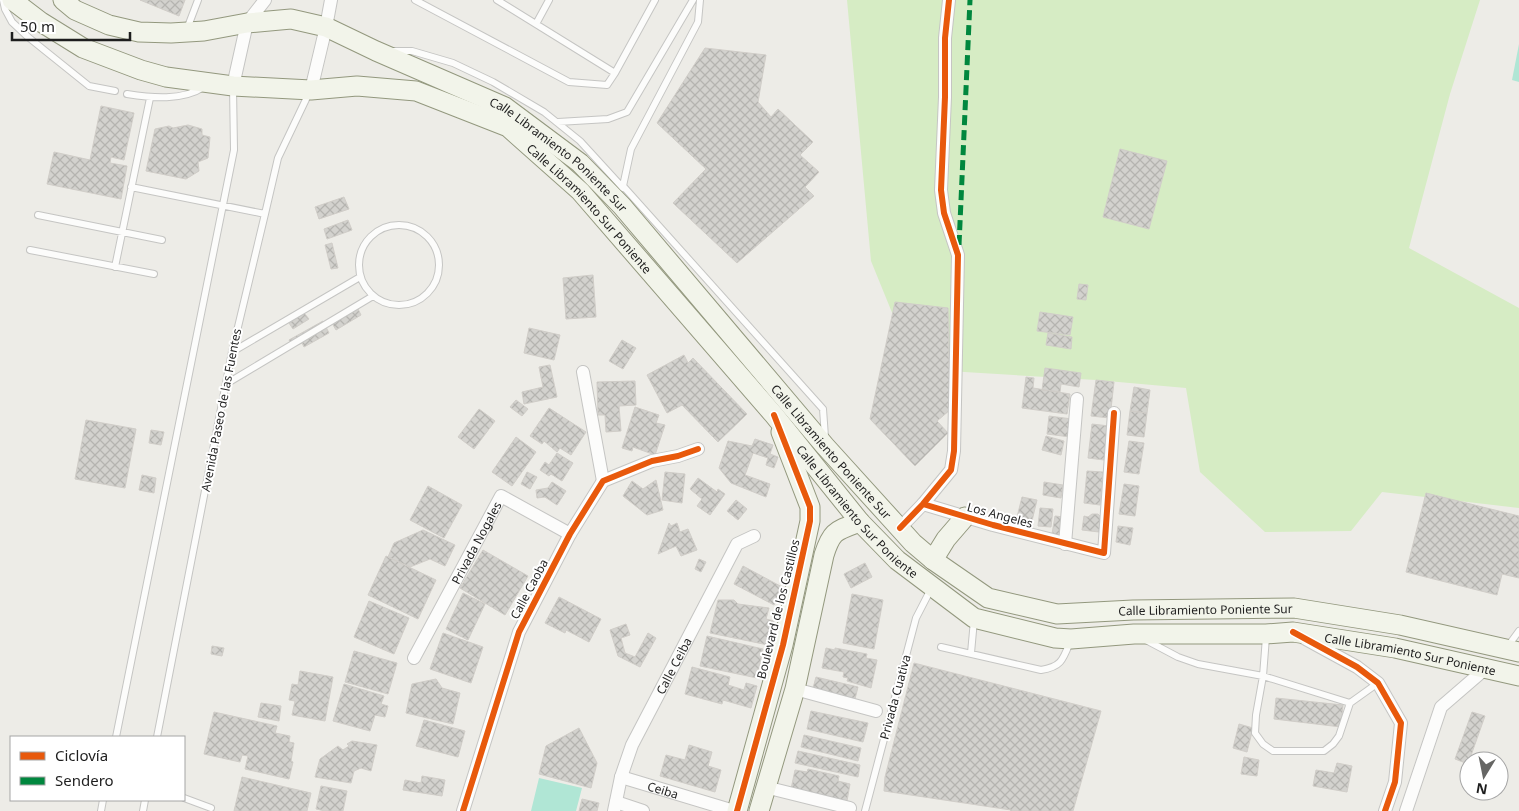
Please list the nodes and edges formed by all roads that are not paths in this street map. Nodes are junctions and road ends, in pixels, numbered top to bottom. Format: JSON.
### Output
{"nodes":[{"id":1,"x":3,"y":0,"type":"edge"},
{"id":2,"x":12,"y":0,"type":"edge"},
{"id":3,"x":62,"y":0,"type":"edge"},
{"id":4,"x":198,"y":0,"type":"edge"},
{"id":5,"x":265,"y":0,"type":"edge"},
{"id":6,"x":331,"y":0,"type":"edge"},
{"id":7,"x":415,"y":0,"type":"edge"},
{"id":8,"x":497,"y":0,"type":"edge"},
{"id":9,"x":550,"y":0,"type":"edge"},
{"id":10,"x":656,"y":0,"type":"edge"},
{"id":11,"x":693,"y":0,"type":"edge"},
{"id":12,"x":700,"y":0,"type":"edge"},
{"id":13,"x":948,"y":0,"type":"edge"},
{"id":14,"x":247,"y":23,"type":"junction"},
{"id":15,"x":536,"y":24,"type":"junction"},
{"id":16,"x":326,"y":27,"type":"junction"},
{"id":17,"x":185,"y":32,"type":"junction"},
{"id":18,"x":376,"y":51,"type":"junction"},
{"id":19,"x":615,"y":73,"type":"junction"},
{"id":20,"x":208,"y":83,"type":"junction"},
{"id":21,"x":233,"y":86,"type":"junction"},
{"id":22,"x":310,"y":90,"type":"junction"},
{"id":23,"x":115,"y":91,"type":"dead end"},
{"id":24,"x":127,"y":94,"type":"dead end"},
{"id":25,"x":150,"y":98,"type":"junction"},
{"id":26,"x":558,"y":122,"type":"junction"},
{"id":27,"x":623,"y":186,"type":"junction"},
{"id":28,"x":131,"y":187,"type":"junction"},
{"id":29,"x":224,"y":205,"type":"junction"},
{"id":30,"x":622,"y":206,"type":"junction"},
{"id":31,"x":264,"y":214,"type":"junction"},
{"id":32,"x":38,"y":215,"type":"dead end"},
{"id":33,"x":122,"y":232,"type":"junction"},
{"id":34,"x":162,"y":240,"type":"dead end"},
{"id":35,"x":30,"y":250,"type":"dead end"},
{"id":36,"x":114,"y":267,"type":"junction"},
{"id":37,"x":154,"y":274,"type":"dead end"},
{"id":38,"x":360,"y":277,"type":"junction"},
{"id":39,"x":373,"y":296,"type":"junction"},
{"id":40,"x":232,"y":352,"type":"junction"},
{"id":41,"x":583,"y":372,"type":"dead end"},
{"id":42,"x":226,"y":384,"type":"junction"},
{"id":43,"x":1077,"y":399,"type":"dead end"},
{"id":44,"x":1114,"y":413,"type":"dead end"},
{"id":45,"x":774,"y":415,"type":"junction"},
{"id":46,"x":825,"y":446,"type":"junction"},
{"id":47,"x":698,"y":449,"type":"dead end"},
{"id":48,"x":603,"y":481,"type":"junction"},
{"id":49,"x":923,"y":504,"type":"junction"},
{"id":50,"x":965,"y":517,"type":"junction"},
{"id":51,"x":860,"y":522,"type":"junction"},
{"id":52,"x":900,"y":528,"type":"junction"},
{"id":53,"x":570,"y":534,"type":"junction"},
{"id":54,"x":754,"y":536,"type":"dead end"},
{"id":55,"x":1065,"y":544,"type":"junction"},
{"id":56,"x":933,"y":560,"type":"junction"},
{"id":57,"x":932,"y":586,"type":"junction"},
{"id":58,"x":974,"y":618,"type":"junction"},
{"id":59,"x":1519,"y":631,"type":"edge"},
{"id":60,"x":1293,"y":632,"type":"junction"},
{"id":61,"x":1134,"y":634,"type":"junction"},
{"id":62,"x":1266,"y":634,"type":"junction"},
{"id":63,"x":1071,"y":639,"type":"junction"},
{"id":64,"x":942,"y":647,"type":"dead end"},
{"id":65,"x":1512,"y":651,"type":"edge"},
{"id":66,"x":972,"y":653,"type":"junction"},
{"id":67,"x":414,"y":658,"type":"dead end"},
{"id":68,"x":1485,"y":668,"type":"junction"},
{"id":69,"x":1262,"y":676,"type":"junction"},
{"id":70,"x":1519,"y":676,"type":"edge"},
{"id":71,"x":1378,"y":683,"type":"junction"},
{"id":72,"x":795,"y":689,"type":"junction"},
{"id":73,"x":1350,"y":703,"type":"junction"},
{"id":74,"x":876,"y":710,"type":"dead end"},
{"id":75,"x":116,"y":736,"type":"edge"},
{"id":76,"x":157,"y":736,"type":"edge"},
{"id":77,"x":621,"y":777,"type":"junction"},
{"id":78,"x":765,"y":787,"type":"junction"},
{"id":79,"x":185,"y":798,"type":"edge"},
{"id":80,"x":615,"y":807,"type":"edge"},
{"id":81,"x":211,"y":808,"type":"dead end"},
{"id":82,"x":850,"y":808,"type":"dead end"},
{"id":83,"x":463,"y":811,"type":"edge"},
{"id":84,"x":643,"y":811,"type":"edge"},
{"id":85,"x":735,"y":811,"type":"edge"},
{"id":86,"x":758,"y":811,"type":"edge"},
{"id":87,"x":866,"y":811,"type":"edge"},
{"id":88,"x":1385,"y":811,"type":"edge"},
{"id":89,"x":1406,"y":811,"type":"edge"}],
"edges":[{"from":1,"to":23,"type":"lane"},
{"from":2,"to":20,"type":"main road","name":"Calle Libramiento Sur Poniente"},
{"from":3,"to":17,"type":"main road","name":"Calle Libramiento Poniente Sur"},
{"from":4,"to":17,"type":"lane"},
{"from":5,"to":14,"type":"street"},
{"from":6,"to":16,"type":"street"},
{"from":7,"to":19,"type":"lane"},
{"from":8,"to":15,"type":"lane"},
{"from":9,"to":15,"type":"lane"},
{"from":10,"to":19,"type":"lane"},
{"from":11,"to":26,"type":"lane"},
{"from":12,"to":27,"type":"lane"},
{"from":13,"to":49,"type":"street"},
{"from":14,"to":16,"type":"main road","name":"Calle Libramiento Poniente Sur"},
{"from":14,"to":17,"type":"main road","name":"Calle Libramiento Poniente Sur"},
{"from":14,"to":21,"type":"street"},
{"from":15,"to":19,"type":"lane"},
{"from":16,"to":18,"type":"main road","name":"Calle Libramiento Poniente Sur"},
{"from":16,"to":22,"type":"street"},
{"from":18,"to":26,"type":"lane"},
{"from":18,"to":30,"type":"main road","name":"Calle Libramiento Poniente Sur"},
{"from":20,"to":21,"type":"main road","name":"Calle Libramiento Sur Poniente"},
{"from":20,"to":25,"type":"lane"},
{"from":21,"to":22,"type":"main road","name":"Calle Libramiento Sur Poniente"},
{"from":21,"to":29,"type":"lane"},
{"from":22,"to":31,"type":"lane","name":"Avenida Paseo de las Fuentes"},
{"from":22,"to":45,"type":"main road","name":"Calle Libramiento Sur Poniente"},
{"from":24,"to":25,"type":"lane"},
{"from":25,"to":28,"type":"lane"},
{"from":26,"to":27,"type":"lane"},
{"from":27,"to":30,"type":"lane"},
{"from":27,"to":46,"type":"lane"},
{"from":28,"to":29,"type":"lane"},
{"from":28,"to":33,"type":"lane"},
{"from":29,"to":31,"type":"lane"},
{"from":29,"to":75,"type":"lane"},
{"from":30,"to":46,"type":"main road","name":"Calle Libramiento Poniente Sur"},
{"from":31,"to":40,"type":"lane","name":"Avenida Paseo de las Fuentes"},
{"from":32,"to":33,"type":"lane"},
{"from":33,"to":34,"type":"lane"},
{"from":33,"to":36,"type":"lane"},
{"from":35,"to":36,"type":"lane"},
{"from":36,"to":37,"type":"lane"},
{"from":38,"to":39,"type":"lane"},
{"from":38,"to":39,"type":"lane"},
{"from":38,"to":40,"type":"lane"},
{"from":39,"to":42,"type":"lane"},
{"from":40,"to":42,"type":"lane","name":"Avenida Paseo de las Fuentes"},
{"from":41,"to":48,"type":"street"},
{"from":42,"to":76,"type":"lane","name":"Avenida Paseo de las Fuentes"},
{"from":43,"to":55,"type":"street"},
{"from":44,"to":55,"type":"street","name":"Los Angeles"},
{"from":45,"to":51,"type":"main road","name":"Calle Libramiento Sur Poniente"},
{"from":45,"to":85,"type":"main road","name":"Boulevard de los Castillos"},
{"from":46,"to":52,"type":"main road","name":"Calle Libramiento Poniente Sur"},
{"from":47,"to":48,"type":"street"},
{"from":48,"to":53,"type":"street","name":"Calle Caoba"},
{"from":49,"to":50,"type":"street","name":"Los Angeles"},
{"from":49,"to":52,"type":"street"},
{"from":50,"to":55,"type":"street","name":"Los Angeles"},
{"from":50,"to":56,"type":"main road"},
{"from":51,"to":57,"type":"main road","name":"Calle Libramiento Sur Poniente"},
{"from":51,"to":72,"type":"main road"},
{"from":52,"to":56,"type":"main road","name":"Calle Libramiento Poniente Sur"},
{"from":53,"to":67,"type":"street","name":"Privada Nogales"},
{"from":53,"to":83,"type":"street","name":"Calle Caoba"},
{"from":54,"to":77,"type":"street","name":"Calle Ceiba"},
{"from":56,"to":65,"type":"main road","name":"Calle Libramiento Poniente Sur"},
{"from":57,"to":58,"type":"main road","name":"Calle Libramiento Sur Poniente"},
{"from":57,"to":87,"type":"lane","name":"Privada Cuativa"},
{"from":58,"to":63,"type":"main road","name":"Calle Libramiento Sur Poniente"},
{"from":58,"to":66,"type":"lane"},
{"from":59,"to":65,"type":"lane"},
{"from":60,"to":62,"type":"main road","name":"Calle Libramiento Sur Poniente"},
{"from":60,"to":68,"type":"main road","name":"Calle Libramiento Sur Poniente"},
{"from":60,"to":71,"type":"street"},
{"from":61,"to":62,"type":"main road","name":"Calle Libramiento Sur Poniente"},
{"from":61,"to":63,"type":"main road","name":"Calle Libramiento Sur Poniente"},
{"from":61,"to":69,"type":"lane"},
{"from":62,"to":69,"type":"lane"},
{"from":63,"to":66,"type":"lane"},
{"from":64,"to":66,"type":"lane"},
{"from":68,"to":70,"type":"main road","name":"Calle Libramiento Sur Poniente"},
{"from":68,"to":89,"type":"street"},
{"from":69,"to":73,"type":"lane"},
{"from":69,"to":73,"type":"lane"},
{"from":71,"to":73,"type":"lane"},
{"from":71,"to":88,"type":"street"},
{"from":72,"to":74,"type":"street"},
{"from":72,"to":78,"type":"main road"},
{"from":77,"to":80,"type":"street","name":"Calle Ceiba"},
{"from":77,"to":85,"type":"street","name":"Ceiba"},
{"from":78,"to":82,"type":"street"},
{"from":78,"to":86,"type":"main road"},
{"from":79,"to":81,"type":"lane"},
{"from":80,"to":84,"type":"street"}]}
